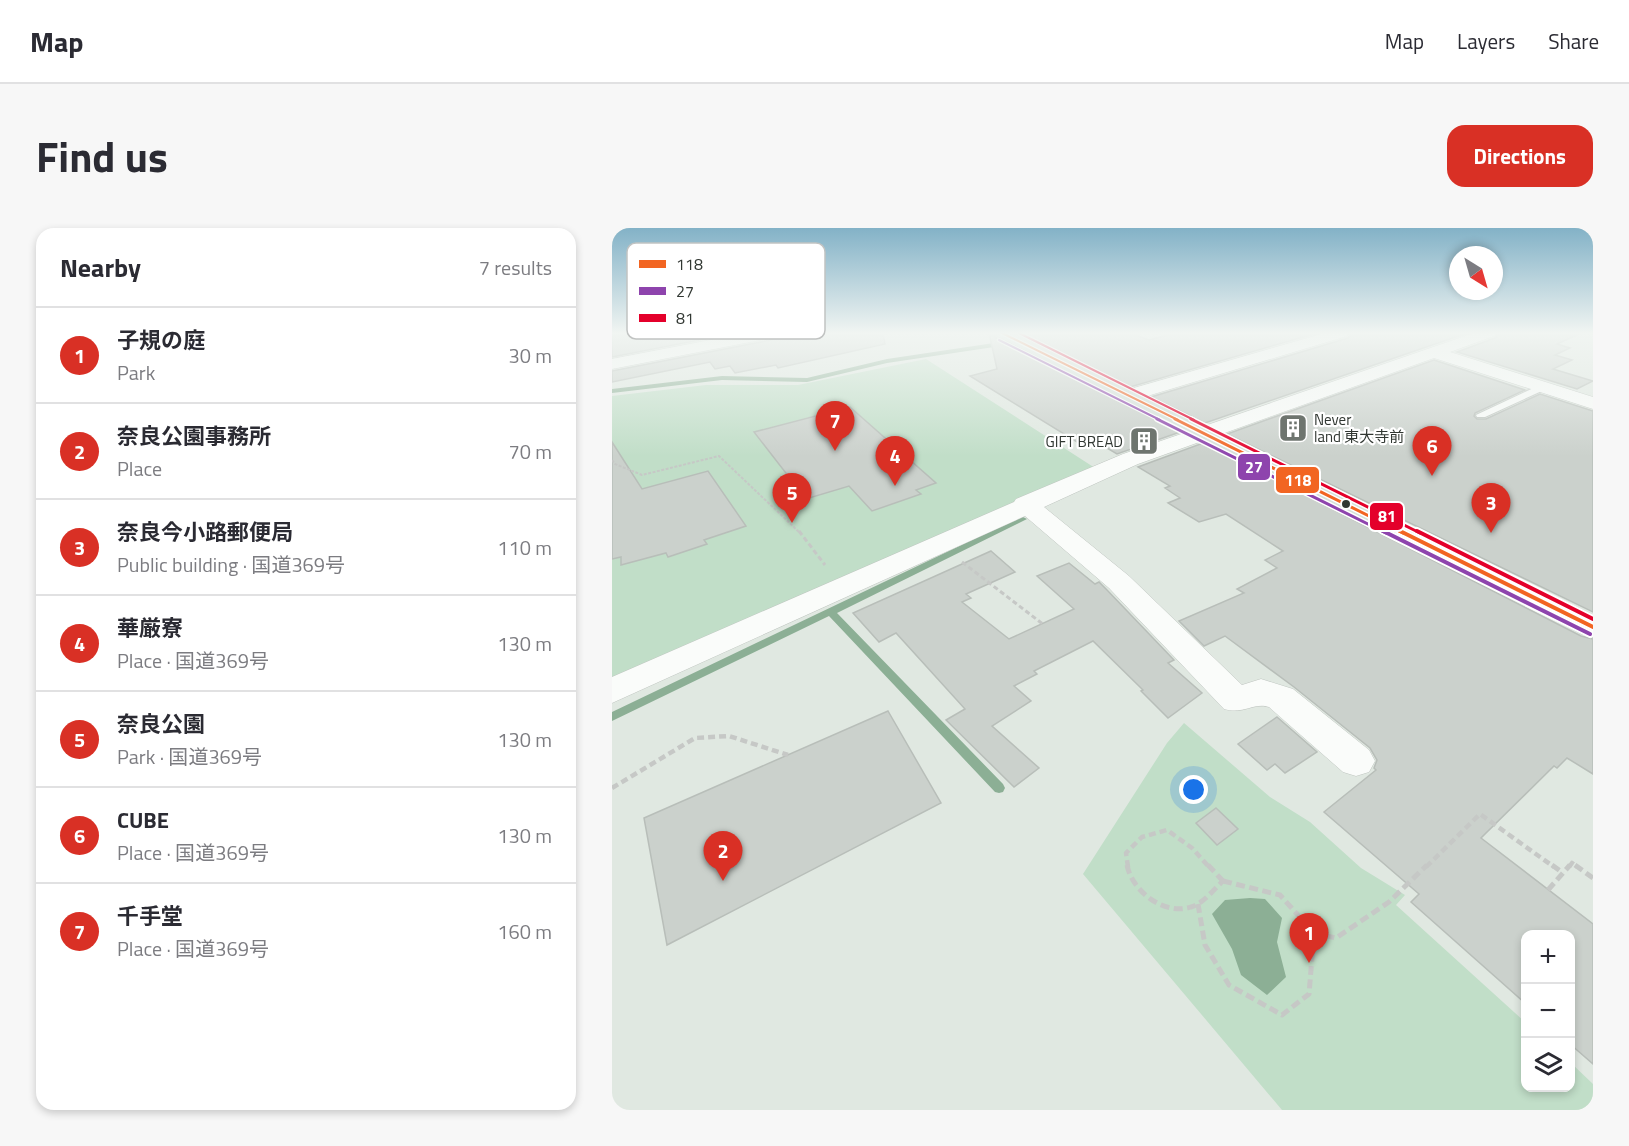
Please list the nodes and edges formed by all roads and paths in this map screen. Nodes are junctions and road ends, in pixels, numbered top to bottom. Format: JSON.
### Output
{"nodes":[{"id":1,"x":1084,"y":374,"type":"edge"},
{"id":2,"x":1202,"y":374,"type":"edge"},
{"id":3,"x":1375,"y":374,"type":"edge"},
{"id":4,"x":1502,"y":374,"type":"edge"},
{"id":5,"x":1542,"y":387,"type":"junction"},
{"id":6,"x":1127,"y":396,"type":"junction"},
{"id":7,"x":1593,"y":403,"type":"edge"},
{"id":8,"x":1481,"y":415,"type":"dead end"},
{"id":9,"x":1204,"y":434,"type":"junction"},
{"id":10,"x":612,"y":460,"type":"edge"},
{"id":11,"x":1025,"y":504,"type":"junction"},
{"id":12,"x":957,"y":558,"type":"dead end"},
{"id":13,"x":842,"y":587,"type":"junction"},
{"id":14,"x":1044,"y":625,"type":"dead end"},
{"id":15,"x":1593,"y":627,"type":"edge"},
{"id":16,"x":612,"y":691,"type":"edge"},
{"id":17,"x":788,"y":755,"type":"dead end"},
{"id":18,"x":1356,"y":761,"type":"dead end"},
{"id":19,"x":612,"y":788,"type":"edge"},
{"id":20,"x":1563,"y":873,"type":"junction"},
{"id":21,"x":1593,"y":878,"type":"edge"},
{"id":22,"x":1223,"y":881,"type":"junction"},
{"id":23,"x":1548,"y":890,"type":"dead end"},
{"id":24,"x":1198,"y":904,"type":"junction"},
{"id":25,"x":1314,"y":933,"type":"junction"}],
"edges":[{"from":1,"to":6,"type":"highway"},
{"from":2,"to":6,"type":"street"},
{"from":3,"to":9,"type":"street"},
{"from":4,"to":5,"type":"street"},
{"from":5,"to":7,"type":"street"},
{"from":5,"to":8,"type":"lane"},
{"from":6,"to":9,"type":"highway"},
{"from":9,"to":11,"type":"street"},
{"from":9,"to":15,"type":"highway"},
{"from":10,"to":13,"type":"path"},
{"from":11,"to":13,"type":"street"},
{"from":11,"to":18,"type":"street"},
{"from":12,"to":14,"type":"path"},
{"from":13,"to":16,"type":"street"},
{"from":17,"to":19,"type":"path"},
{"from":20,"to":21,"type":"path"},
{"from":20,"to":23,"type":"path"},
{"from":20,"to":25,"type":"path"},
{"from":22,"to":24,"type":"path"},
{"from":22,"to":24,"type":"path"},
{"from":22,"to":25,"type":"path"},
{"from":24,"to":25,"type":"path"}]}
